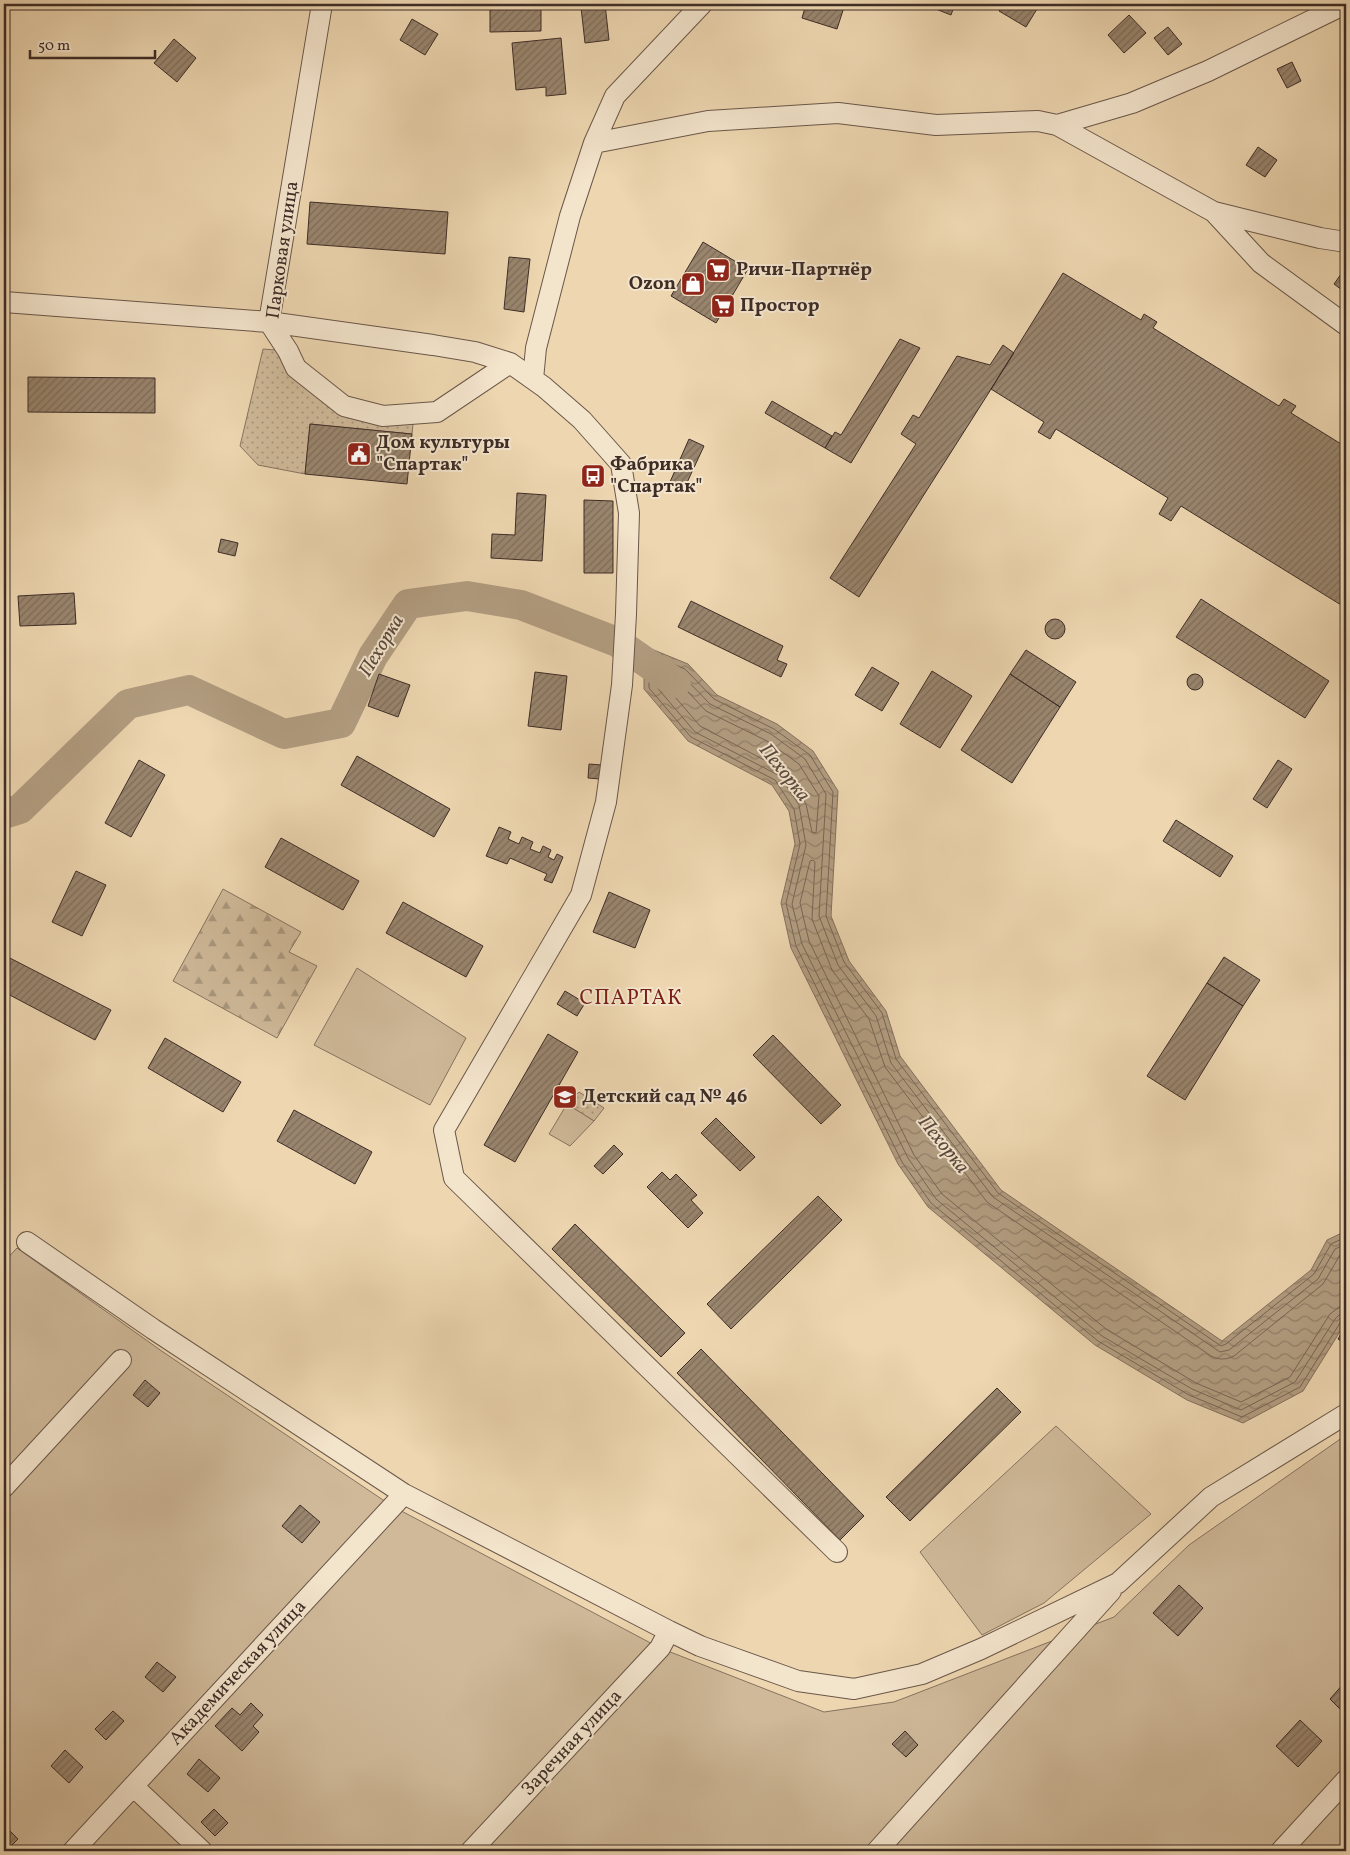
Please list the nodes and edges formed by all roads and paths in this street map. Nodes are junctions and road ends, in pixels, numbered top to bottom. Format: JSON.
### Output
{"nodes":[{"id":1,"x":322,"y":4,"type":"edge"},
{"id":2,"x":702,"y":4,"type":"edge"},
{"id":3,"x":1345,"y":4,"type":"edge"},
{"id":4,"x":1057,"y":125,"type":"junction"},
{"id":5,"x":594,"y":142,"type":"junction"},
{"id":6,"x":1214,"y":212,"type":"junction"},
{"id":7,"x":1346,"y":242,"type":"edge"},
{"id":8,"x":4,"y":302,"type":"edge"},
{"id":9,"x":269,"y":322,"type":"junction"},
{"id":10,"x":1346,"y":325,"type":"edge"},
{"id":11,"x":510,"y":363,"type":"junction"},
{"id":12,"x":532,"y":379,"type":"junction"},
{"id":13,"x":27,"y":1242,"type":"dead end"},
{"id":14,"x":121,"y":1360,"type":"dead end"},
{"id":15,"x":1346,"y":1414,"type":"edge"},
{"id":16,"x":4,"y":1487,"type":"edge"},
{"id":17,"x":404,"y":1494,"type":"junction"},
{"id":18,"x":837,"y":1552,"type":"dead end"},
{"id":19,"x":1118,"y":1583,"type":"junction"},
{"id":20,"x":669,"y":1631,"type":"junction"},
{"id":21,"x":1346,"y":1780,"type":"edge"},
{"id":22,"x":133,"y":1786,"type":"junction"},
{"id":23,"x":72,"y":1851,"type":"edge"},
{"id":24,"x":202,"y":1851,"type":"edge"},
{"id":25,"x":471,"y":1851,"type":"edge"},
{"id":26,"x":877,"y":1851,"type":"edge"},
{"id":27,"x":1281,"y":1851,"type":"edge"}],
"edges":[{"from":1,"to":9,"type":"street","name":"Парковая улица"},
{"from":2,"to":5,"type":"street"},
{"from":3,"to":4,"type":"street"},
{"from":4,"to":5,"type":"street"},
{"from":4,"to":6,"type":"street"},
{"from":5,"to":12,"type":"street"},
{"from":6,"to":7,"type":"street"},
{"from":6,"to":10,"type":"street"},
{"from":8,"to":9,"type":"street"},
{"from":9,"to":11,"type":"street"},
{"from":9,"to":11,"type":"street","name":"Парковая улица"},
{"from":11,"to":12,"type":"street"},
{"from":12,"to":18,"type":"street"},
{"from":13,"to":17,"type":"street"},
{"from":14,"to":16,"type":"street"},
{"from":15,"to":19,"type":"street"},
{"from":17,"to":20,"type":"street"},
{"from":17,"to":22,"type":"street","name":"Академическая улица"},
{"from":19,"to":20,"type":"street"},
{"from":19,"to":26,"type":"street"},
{"from":20,"to":25,"type":"street","name":"Заречная улица"},
{"from":21,"to":27,"type":"street"},
{"from":22,"to":23,"type":"street","name":"Академическая улица"},
{"from":22,"to":24,"type":"street"}]}
